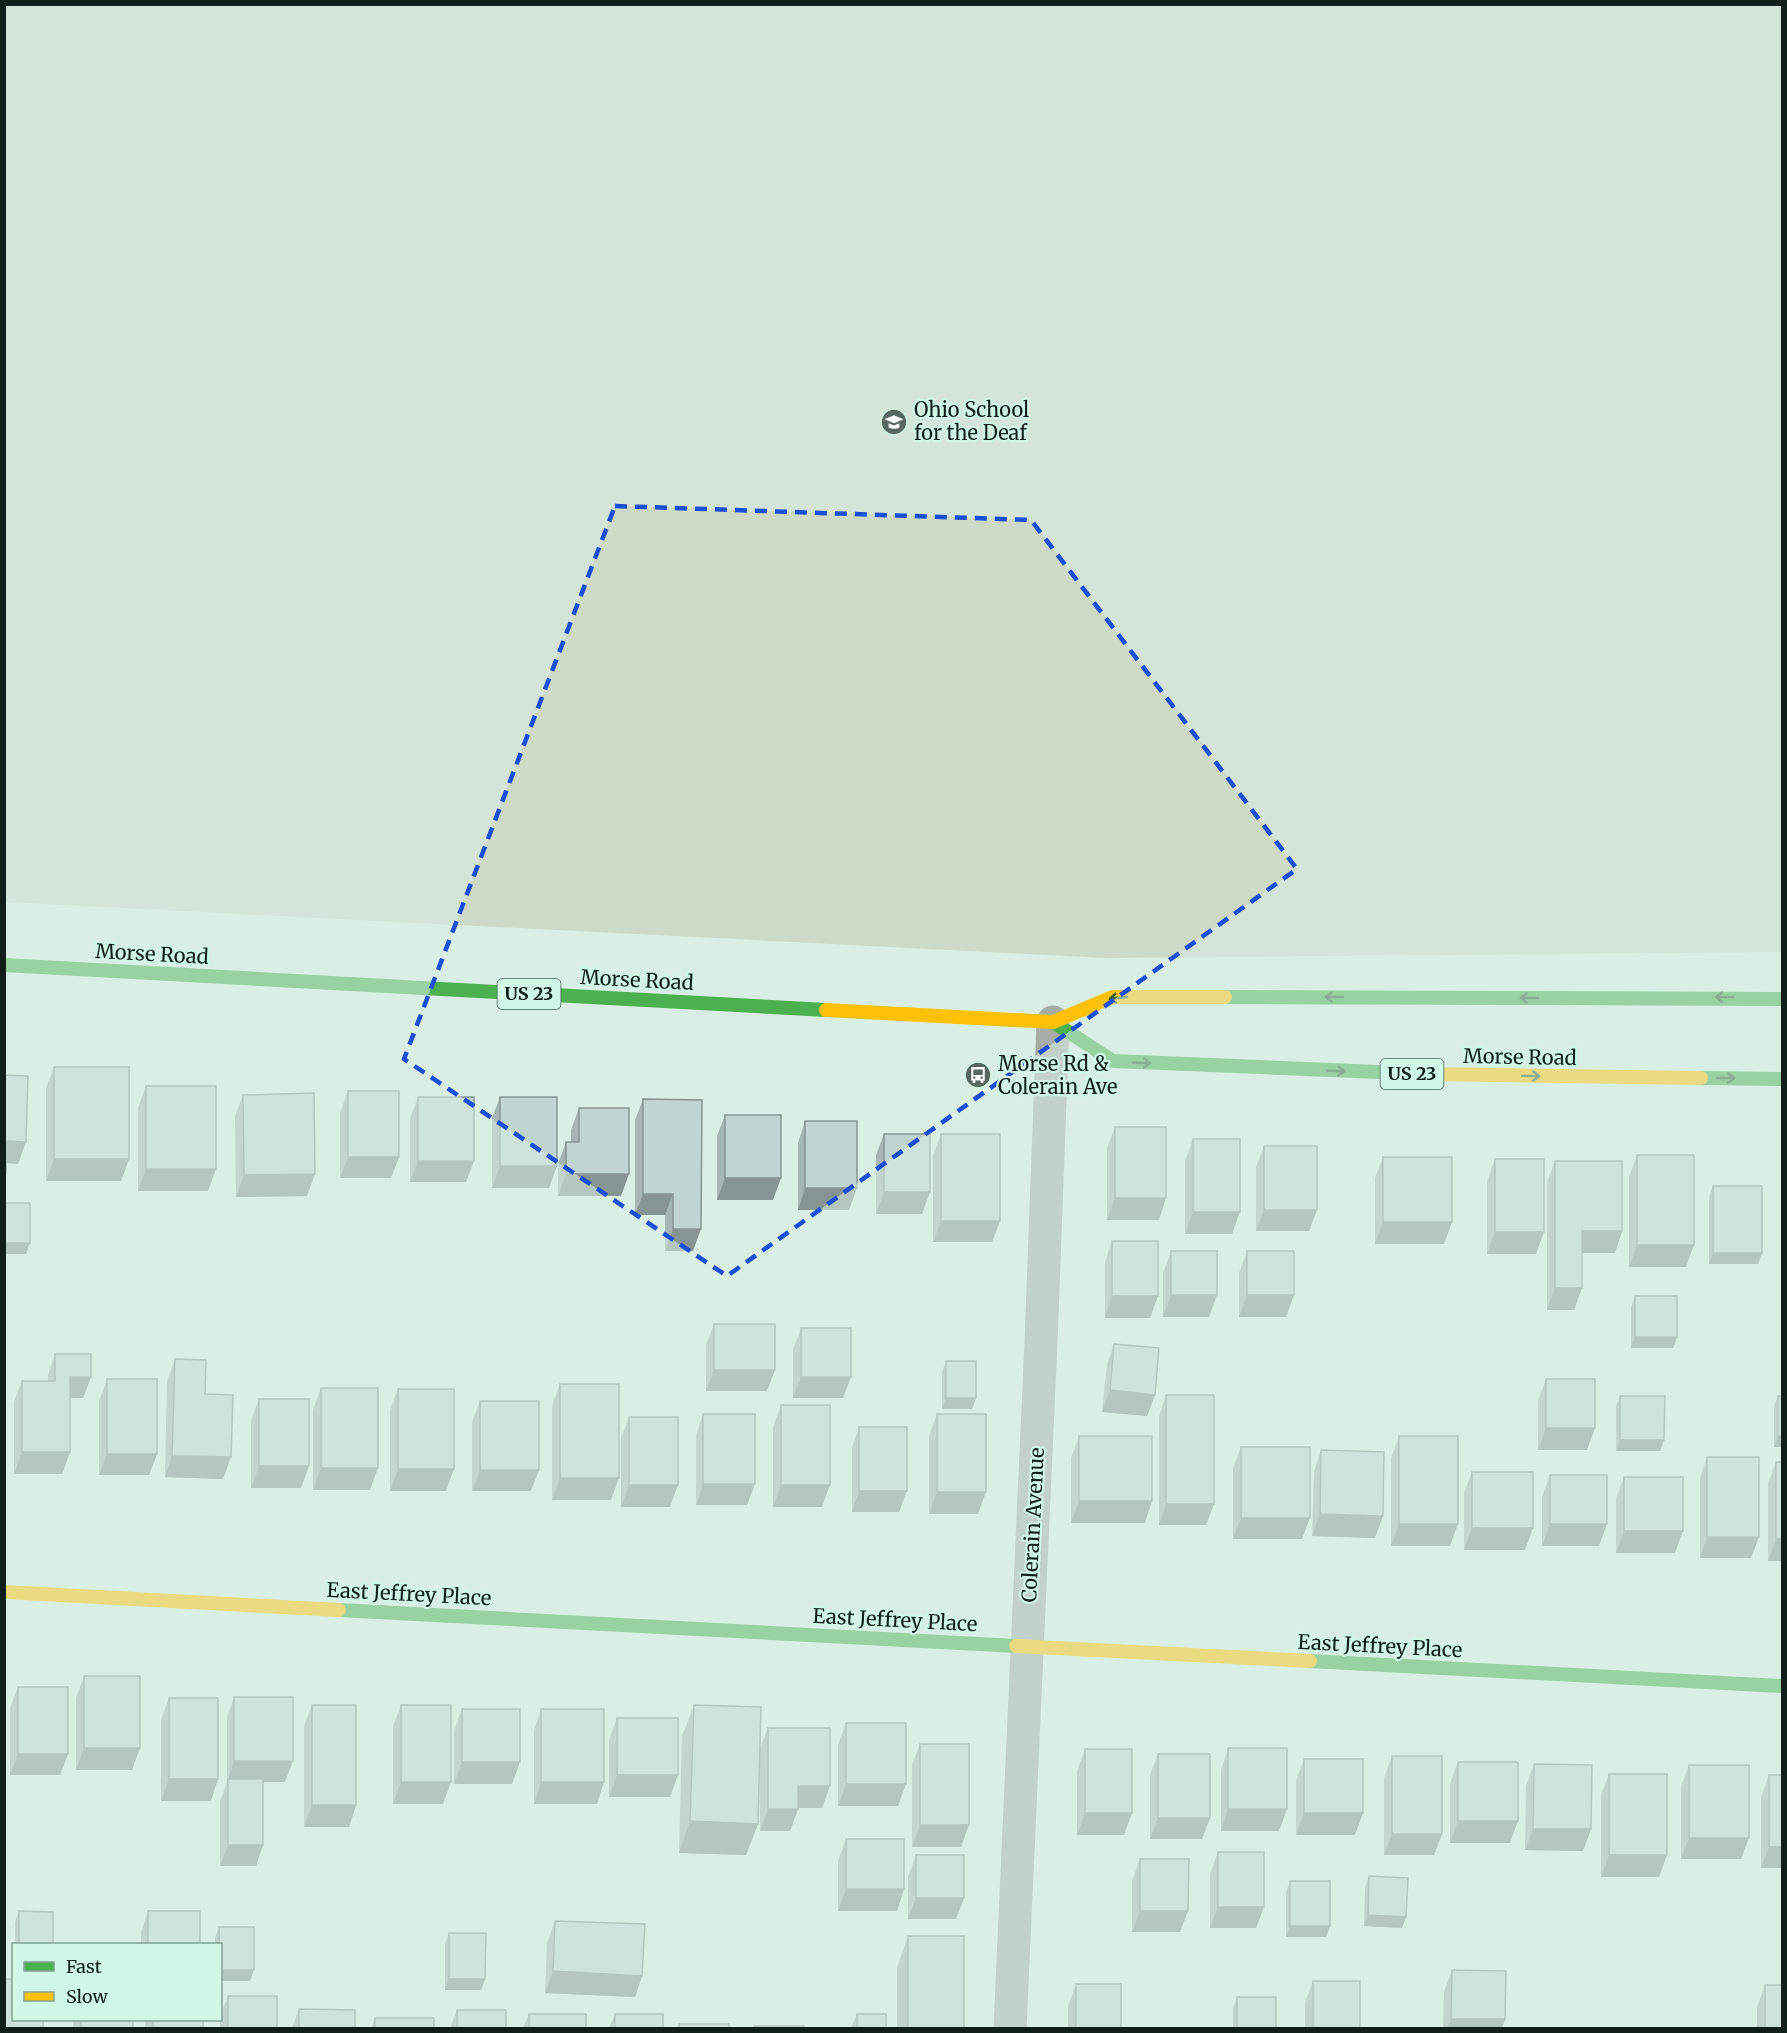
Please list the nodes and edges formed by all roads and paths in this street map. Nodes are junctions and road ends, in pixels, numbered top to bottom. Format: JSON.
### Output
{"nodes":[{"id":1,"x":4,"y":965,"type":"edge"},
{"id":2,"x":1782,"y":999,"type":"edge"},
{"id":3,"x":1053,"y":1022,"type":"junction"},
{"id":4,"x":1782,"y":1079,"type":"edge"},
{"id":5,"x":4,"y":1592,"type":"edge"},
{"id":6,"x":1028,"y":1647,"type":"junction"},
{"id":7,"x":1782,"y":1686,"type":"edge"},
{"id":8,"x":1010,"y":2028,"type":"edge"}],
"edges":[{"from":1,"to":3,"type":"main road","name":"Morse Road","number":"US 23"},
{"from":2,"to":3,"type":"main road","name":"Morse Road","number":"US 23","one_way":true},
{"from":3,"to":4,"type":"main road","name":"Morse Road","number":"US 23","one_way":true},
{"from":3,"to":6,"type":"street","name":"Colerain Avenue"},
{"from":5,"to":6,"type":"main road","name":"East Jeffrey Place"},
{"from":6,"to":7,"type":"main road","name":"East Jeffrey Place"},
{"from":6,"to":8,"type":"street","name":"Colerain Avenue"}]}
